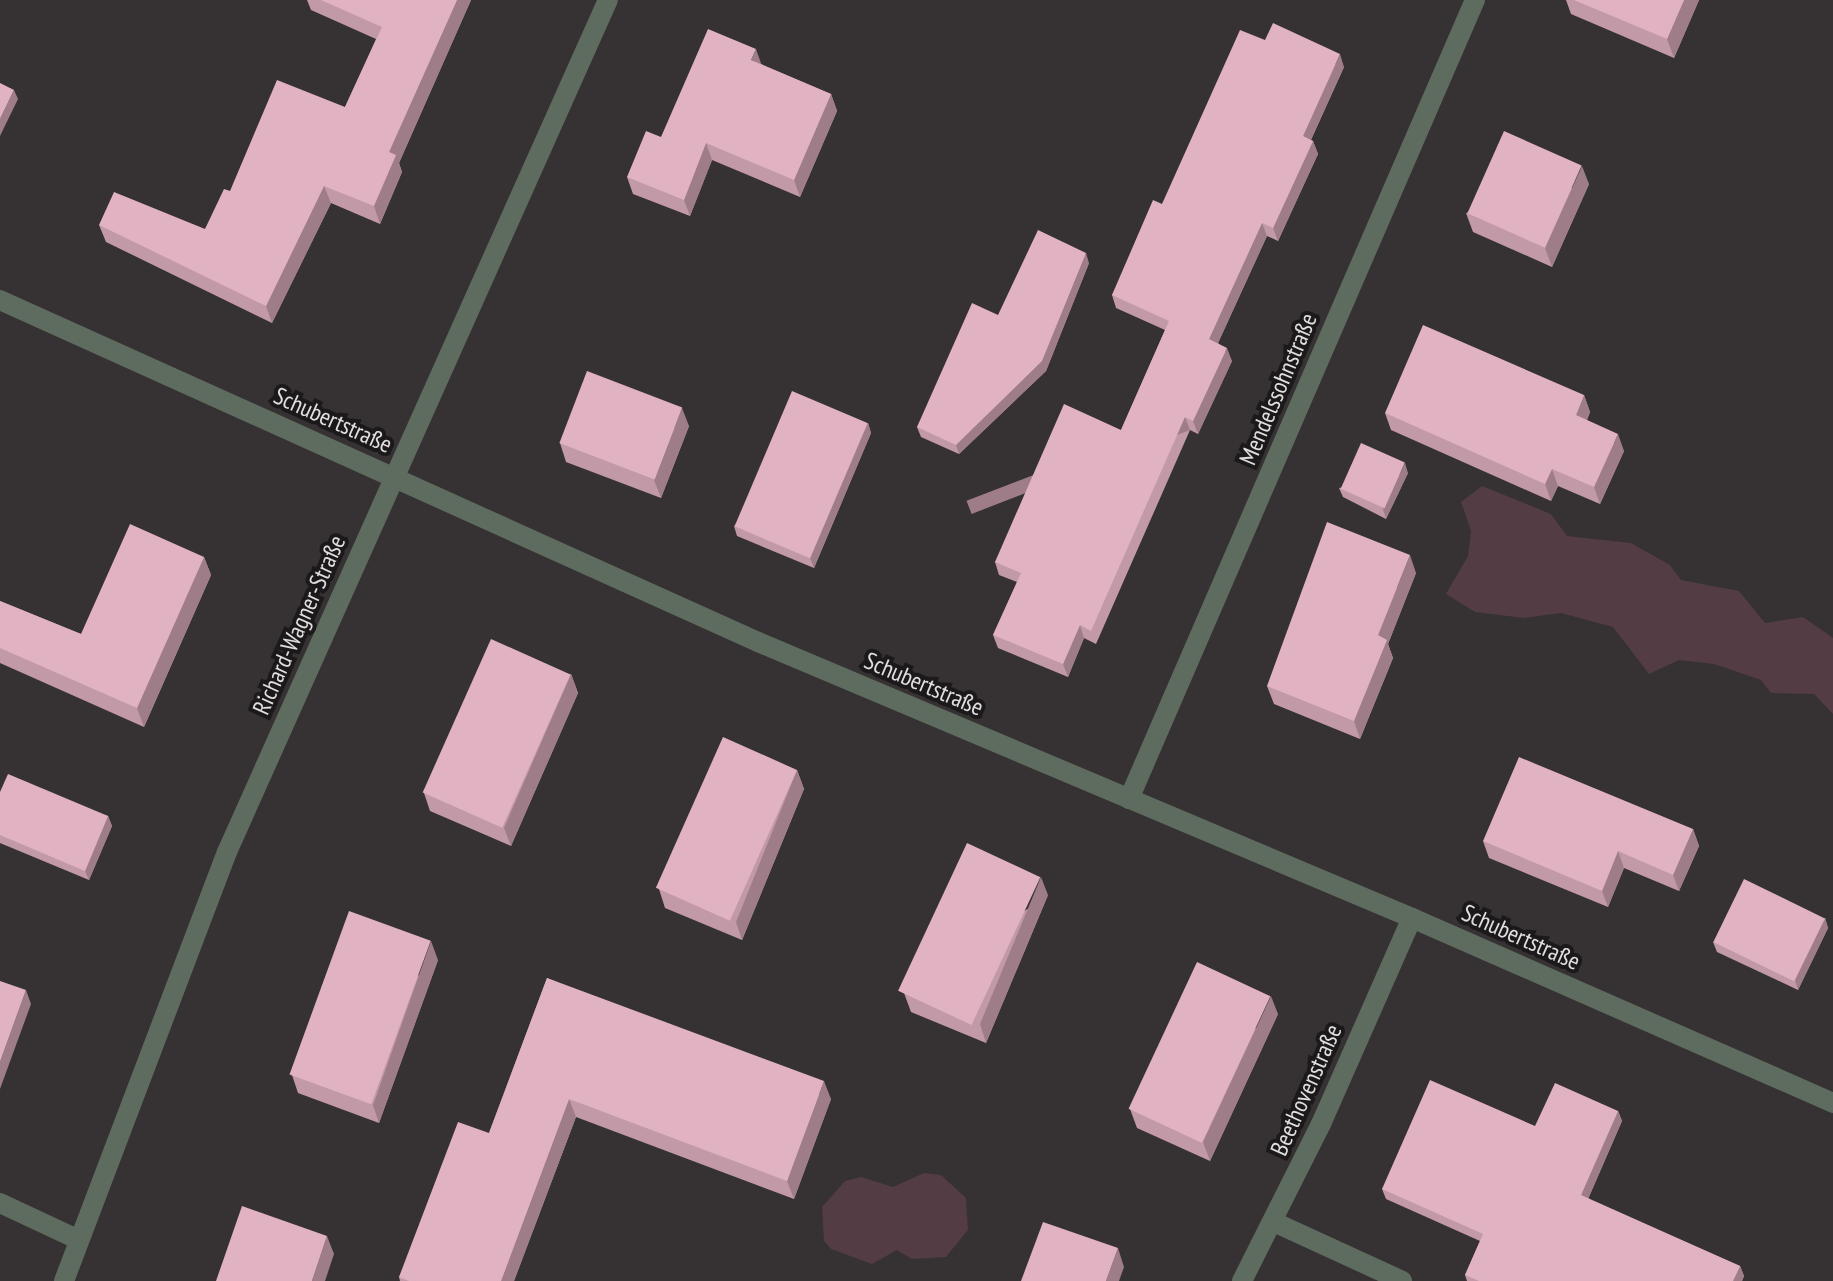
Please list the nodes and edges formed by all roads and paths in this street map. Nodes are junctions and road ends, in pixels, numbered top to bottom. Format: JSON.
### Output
{"nodes":[{"id":1,"x":608,"y":0,"type":"edge"},
{"id":2,"x":1475,"y":0,"type":"edge"},
{"id":3,"x":0,"y":300,"type":"edge"},
{"id":4,"x":393,"y":476,"type":"junction"},
{"id":5,"x":1129,"y":799,"type":"junction"},
{"id":6,"x":1412,"y":918,"type":"junction"},
{"id":7,"x":1833,"y":1103,"type":"edge"},
{"id":8,"x":0,"y":1203,"type":"edge"},
{"id":9,"x":1274,"y":1222,"type":"junction"},
{"id":10,"x":77,"y":1239,"type":"junction"},
{"id":11,"x":64,"y":1281,"type":"edge"},
{"id":12,"x":1242,"y":1281,"type":"edge"},
{"id":13,"x":1402,"y":1281,"type":"edge"}],
"edges":[{"from":1,"to":4,"type":"street","name":"Richard-Wagner-Straße"},
{"from":2,"to":5,"type":"street","name":"Mendelssohnstraße"},
{"from":3,"to":4,"type":"street","name":"Schubertstraße"},
{"from":4,"to":5,"type":"street","name":"Schubertstraße"},
{"from":4,"to":10,"type":"street","name":"Richard-Wagner-Straße"},
{"from":5,"to":6,"type":"street","name":"Schubertstraße"},
{"from":6,"to":7,"type":"street","name":"Schubertstraße"},
{"from":6,"to":9,"type":"street","name":"Beethovenstraße"},
{"from":8,"to":10,"type":"street"},
{"from":9,"to":12,"type":"street","name":"Beethovenstraße"},
{"from":9,"to":13,"type":"street"},
{"from":10,"to":11,"type":"street","name":"Richard-Wagner-Straße"}]}
